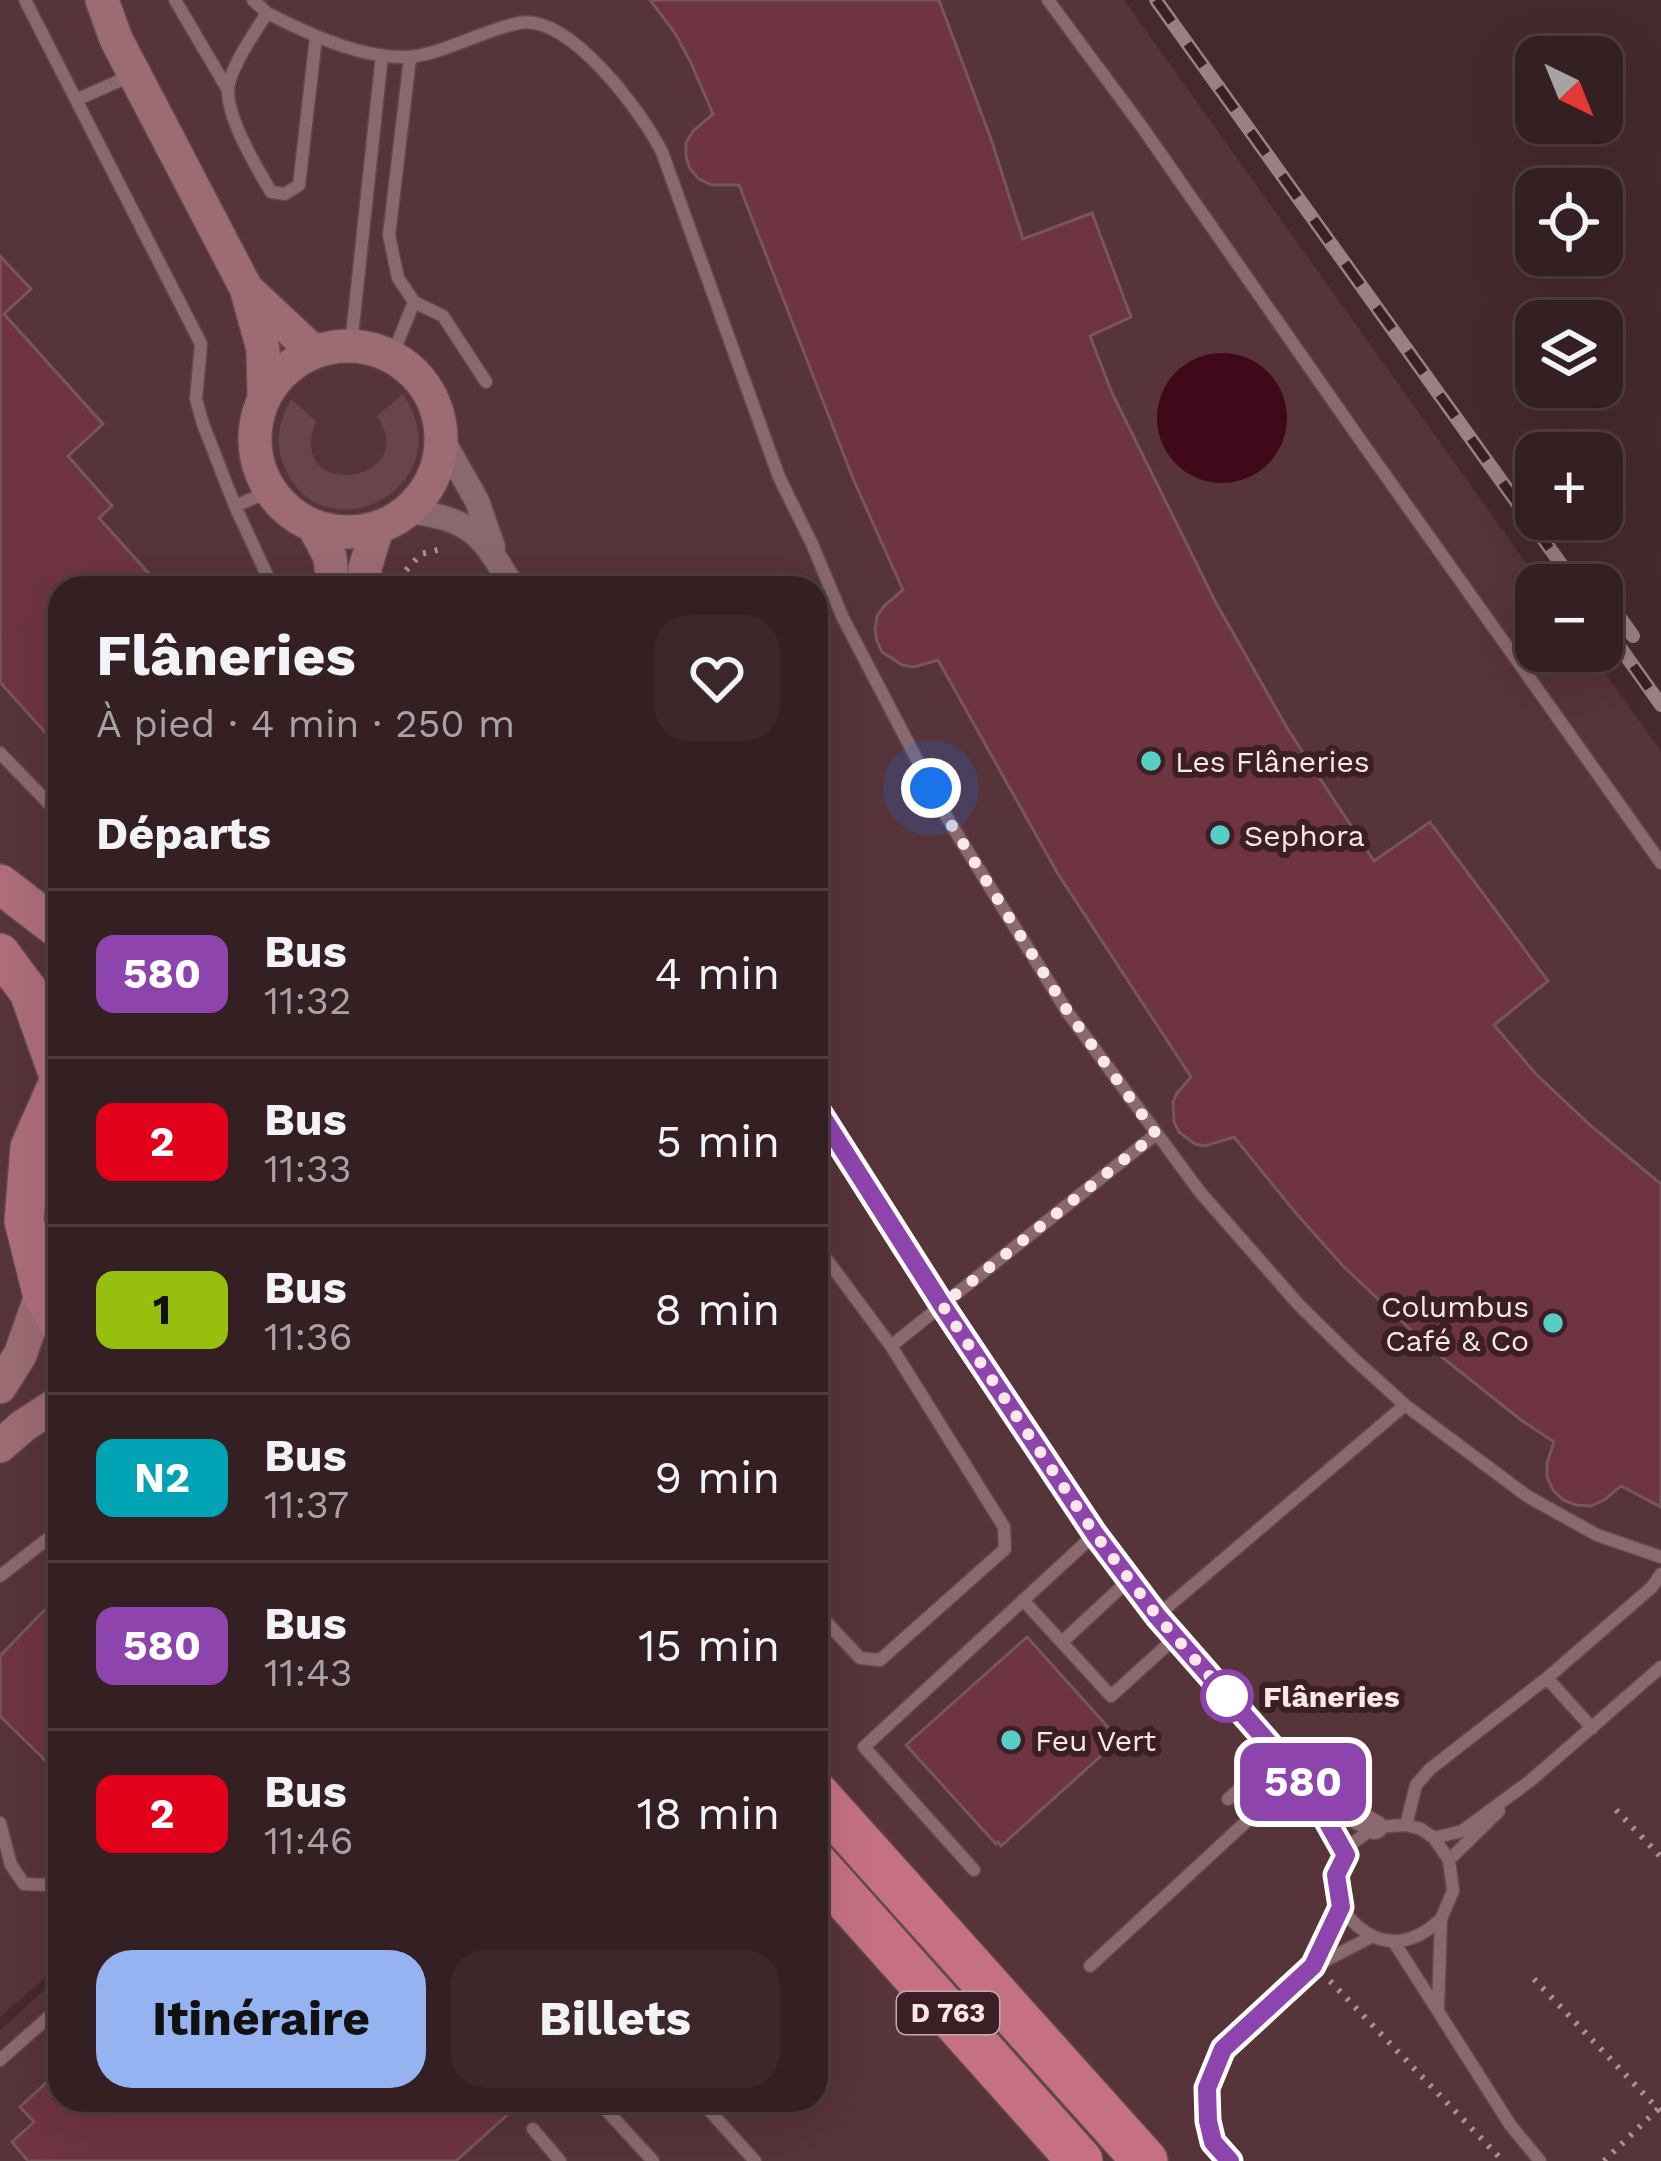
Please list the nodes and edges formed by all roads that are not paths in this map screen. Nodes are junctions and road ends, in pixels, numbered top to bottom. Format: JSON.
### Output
{"nodes":[{"id":1,"x":25,"y":0,"type":"edge"},
{"id":2,"x":102,"y":0,"type":"edge"},
{"id":3,"x":175,"y":0,"type":"edge"},
{"id":4,"x":254,"y":0,"type":"edge"},
{"id":5,"x":1048,"y":0,"type":"edge"},
{"id":6,"x":267,"y":13,"type":"junction"},
{"id":7,"x":316,"y":37,"type":"junction"},
{"id":8,"x":382,"y":55,"type":"junction"},
{"id":9,"x":410,"y":58,"type":"junction"},
{"id":10,"x":134,"y":74,"type":"junction"},
{"id":11,"x":228,"y":90,"type":"junction"},
{"id":12,"x":76,"y":100,"type":"junction"},
{"id":13,"x":247,"y":288,"type":"junction"},
{"id":14,"x":414,"y":302,"type":"junction"},
{"id":15,"x":351,"y":345,"type":"junction"},
{"id":16,"x":314,"y":352,"type":"junction"},
{"id":17,"x":392,"y":356,"type":"junction"},
{"id":18,"x":486,"y":382,"type":"dead end"},
{"id":19,"x":264,"y":399,"type":"junction"},
{"id":20,"x":442,"y":439,"type":"junction"},
{"id":21,"x":270,"y":491,"type":"junction"},
{"id":22,"x":235,"y":506,"type":"junction"},
{"id":23,"x":408,"y":511,"type":"junction"},
{"id":24,"x":314,"y":526,"type":"junction"},
{"id":25,"x":377,"y":529,"type":"junction"},
{"id":26,"x":498,"y":561,"type":"junction"},
{"id":27,"x":267,"y":576,"type":"edge"},
{"id":28,"x":346,"y":576,"type":"edge"},
{"id":29,"x":361,"y":576,"type":"edge"},
{"id":30,"x":506,"y":576,"type":"edge"},
{"id":31,"x":825,"y":576,"type":"edge"},
{"id":32,"x":828,"y":582,"type":"edge"},
{"id":33,"x":0,"y":753,"type":"edge"},
{"id":34,"x":48,"y":803,"type":"edge"},
{"id":35,"x":1661,"y":863,"type":"edge"},
{"id":36,"x":0,"y":884,"type":"edge"},
{"id":37,"x":48,"y":921,"type":"edge"},
{"id":38,"x":0,"y":953,"type":"edge"},
{"id":39,"x":48,"y":1045,"type":"edge"},
{"id":40,"x":48,"y":1106,"type":"edge"},
{"id":41,"x":828,"y":1126,"type":"edge"},
{"id":42,"x":1156,"y":1134,"type":"junction"},
{"id":43,"x":828,"y":1261,"type":"edge"},
{"id":44,"x":48,"y":1299,"type":"edge"},
{"id":45,"x":942,"y":1305,"type":"junction"},
{"id":46,"x":48,"y":1313,"type":"edge"},
{"id":47,"x":891,"y":1346,"type":"junction"},
{"id":48,"x":0,"y":1387,"type":"edge"},
{"id":49,"x":1405,"y":1405,"type":"junction"},
{"id":50,"x":48,"y":1410,"type":"edge"},
{"id":51,"x":0,"y":1447,"type":"edge"},
{"id":52,"x":1095,"y":1534,"type":"junction"},
{"id":53,"x":48,"y":1538,"type":"edge"},
{"id":54,"x":1661,"y":1557,"type":"edge"},
{"id":55,"x":1661,"y":1574,"type":"edge"},
{"id":56,"x":0,"y":1576,"type":"edge"},
{"id":57,"x":1130,"y":1579,"type":"junction"},
{"id":58,"x":1023,"y":1600,"type":"junction"},
{"id":59,"x":1157,"y":1616,"type":"junction"},
{"id":60,"x":828,"y":1624,"type":"edge"},
{"id":61,"x":1175,"y":1638,"type":"junction"},
{"id":62,"x":1062,"y":1642,"type":"junction"},
{"id":63,"x":1661,"y":1667,"type":"edge"},
{"id":64,"x":1546,"y":1678,"type":"junction"},
{"id":65,"x":1592,"y":1728,"type":"junction"},
{"id":66,"x":1278,"y":1754,"type":"junction"},
{"id":67,"x":1529,"y":1781,"type":"junction"},
{"id":68,"x":1309,"y":1789,"type":"junction"},
{"id":69,"x":1228,"y":1799,"type":"dead end"},
{"id":70,"x":828,"y":1807,"type":"edge"},
{"id":71,"x":1247,"y":1821,"type":"dead end"},
{"id":72,"x":0,"y":1823,"type":"edge"},
{"id":73,"x":1406,"y":1825,"type":"junction"},
{"id":74,"x":1375,"y":1827,"type":"junction"},
{"id":75,"x":1434,"y":1838,"type":"junction"},
{"id":76,"x":1347,"y":1850,"type":"junction"},
{"id":77,"x":1449,"y":1860,"type":"junction"},
{"id":78,"x":974,"y":1870,"type":"dead end"},
{"id":79,"x":828,"y":1878,"type":"edge"},
{"id":80,"x":48,"y":1883,"type":"edge"},
{"id":81,"x":1341,"y":1907,"type":"junction"},
{"id":82,"x":1441,"y":1919,"type":"junction"},
{"id":83,"x":1371,"y":1937,"type":"junction"},
{"id":84,"x":1394,"y":1942,"type":"junction"},
{"id":85,"x":1090,"y":1966,"type":"dead end"},
{"id":86,"x":1313,"y":1966,"type":"junction"},
{"id":87,"x":1438,"y":2007,"type":"junction"},
{"id":88,"x":48,"y":2018,"type":"edge"},
{"id":89,"x":0,"y":2060,"type":"edge"},
{"id":90,"x":608,"y":2112,"type":"edge"},
{"id":91,"x":711,"y":2112,"type":"edge"},
{"id":92,"x":532,"y":2129,"type":"dead end"},
{"id":93,"x":560,"y":2161,"type":"edge"},
{"id":94,"x":652,"y":2161,"type":"edge"},
{"id":95,"x":755,"y":2161,"type":"edge"},
{"id":96,"x":1080,"y":2161,"type":"edge"},
{"id":97,"x":1145,"y":2161,"type":"edge"},
{"id":98,"x":1230,"y":2161,"type":"edge"},
{"id":99,"x":1540,"y":2161,"type":"edge"}],
"edges":[{"from":1,"to":12,"type":"lane"},
{"from":2,"to":10,"type":"street"},
{"from":3,"to":11,"type":"lane"},
{"from":4,"to":6,"type":"lane"},
{"from":5,"to":35,"type":"lane"},
{"from":6,"to":7,"type":"lane"},
{"from":6,"to":11,"type":"lane"},
{"from":7,"to":8,"type":"lane"},
{"from":7,"to":11,"type":"lane"},
{"from":8,"to":9,"type":"lane"},
{"from":8,"to":15,"type":"lane"},
{"from":9,"to":14,"type":"lane"},
{"from":9,"to":31,"type":"lane"},
{"from":10,"to":12,"type":"lane"},
{"from":10,"to":13,"type":"street"},
{"from":12,"to":22,"type":"lane"},
{"from":13,"to":16,"type":"street"},
{"from":13,"to":19,"type":"street"},
{"from":14,"to":17,"type":"lane"},
{"from":14,"to":18,"type":"lane"},
{"from":15,"to":16,"type":"street"},
{"from":15,"to":17,"type":"street"},
{"from":16,"to":19,"type":"street"},
{"from":17,"to":20,"type":"street"},
{"from":19,"to":21,"type":"street"},
{"from":20,"to":23,"type":"street"},
{"from":20,"to":26,"type":"street"},
{"from":21,"to":22,"type":"lane"},
{"from":21,"to":24,"type":"street"},
{"from":22,"to":27,"type":"lane"},
{"from":23,"to":25,"type":"street"},
{"from":23,"to":26,"type":"street"},
{"from":24,"to":25,"type":"street"},
{"from":24,"to":28,"type":"street"},
{"from":25,"to":29,"type":"street"},
{"from":26,"to":30,"type":"street"},
{"from":32,"to":42,"type":"lane"},
{"from":33,"to":34,"type":"lane"},
{"from":36,"to":37,"type":"main road"},
{"from":38,"to":39,"type":"main road"},
{"from":40,"to":44,"type":"main road"},
{"from":41,"to":45,"type":"street"},
{"from":42,"to":45,"type":"lane"},
{"from":42,"to":49,"type":"lane"},
{"from":43,"to":47,"type":"lane"},
{"from":45,"to":47,"type":"lane"},
{"from":45,"to":52,"type":"street"},
{"from":46,"to":48,"type":"street"},
{"from":47,"to":60,"type":"lane"},
{"from":49,"to":54,"type":"lane"},
{"from":49,"to":59,"type":"lane"},
{"from":50,"to":51,"type":"street"},
{"from":52,"to":57,"type":"street"},
{"from":52,"to":58,"type":"lane"},
{"from":53,"to":56,"type":"lane"},
{"from":55,"to":64,"type":"lane"},
{"from":57,"to":59,"type":"street"},
{"from":57,"to":62,"type":"lane"},
{"from":58,"to":62,"type":"lane"},
{"from":58,"to":78,"type":"lane"},
{"from":59,"to":61,"type":"street"},
{"from":61,"to":62,"type":"lane"},
{"from":61,"to":66,"type":"street"},
{"from":63,"to":65,"type":"lane"},
{"from":64,"to":65,"type":"lane"},
{"from":64,"to":73,"type":"lane"},
{"from":65,"to":67,"type":"lane"},
{"from":66,"to":68,"type":"street"},
{"from":66,"to":69,"type":"lane"},
{"from":67,"to":75,"type":"lane"},
{"from":67,"to":77,"type":"lane"},
{"from":68,"to":74,"type":"street"},
{"from":68,"to":76,"type":"street"},
{"from":70,"to":97,"type":"highway","number":"D 763"},
{"from":71,"to":85,"type":"lane"},
{"from":72,"to":80,"type":"lane"},
{"from":73,"to":74,"type":"lane"},
{"from":73,"to":75,"type":"lane"},
{"from":74,"to":76,"type":"lane"},
{"from":75,"to":77,"type":"lane"},
{"from":76,"to":81,"type":"lane"},
{"from":77,"to":82,"type":"lane"},
{"from":79,"to":96,"type":"highway","number":"D 763"},
{"from":81,"to":83,"type":"lane"},
{"from":81,"to":86,"type":"lane"},
{"from":82,"to":84,"type":"lane"},
{"from":82,"to":87,"type":"lane"},
{"from":83,"to":84,"type":"lane"},
{"from":83,"to":86,"type":"lane"},
{"from":84,"to":87,"type":"lane"},
{"from":86,"to":98,"type":"lane"},
{"from":87,"to":99,"type":"lane"},
{"from":88,"to":89,"type":"lane"},
{"from":90,"to":94,"type":"lane"},
{"from":91,"to":95,"type":"lane"},
{"from":92,"to":93,"type":"lane"}]}
